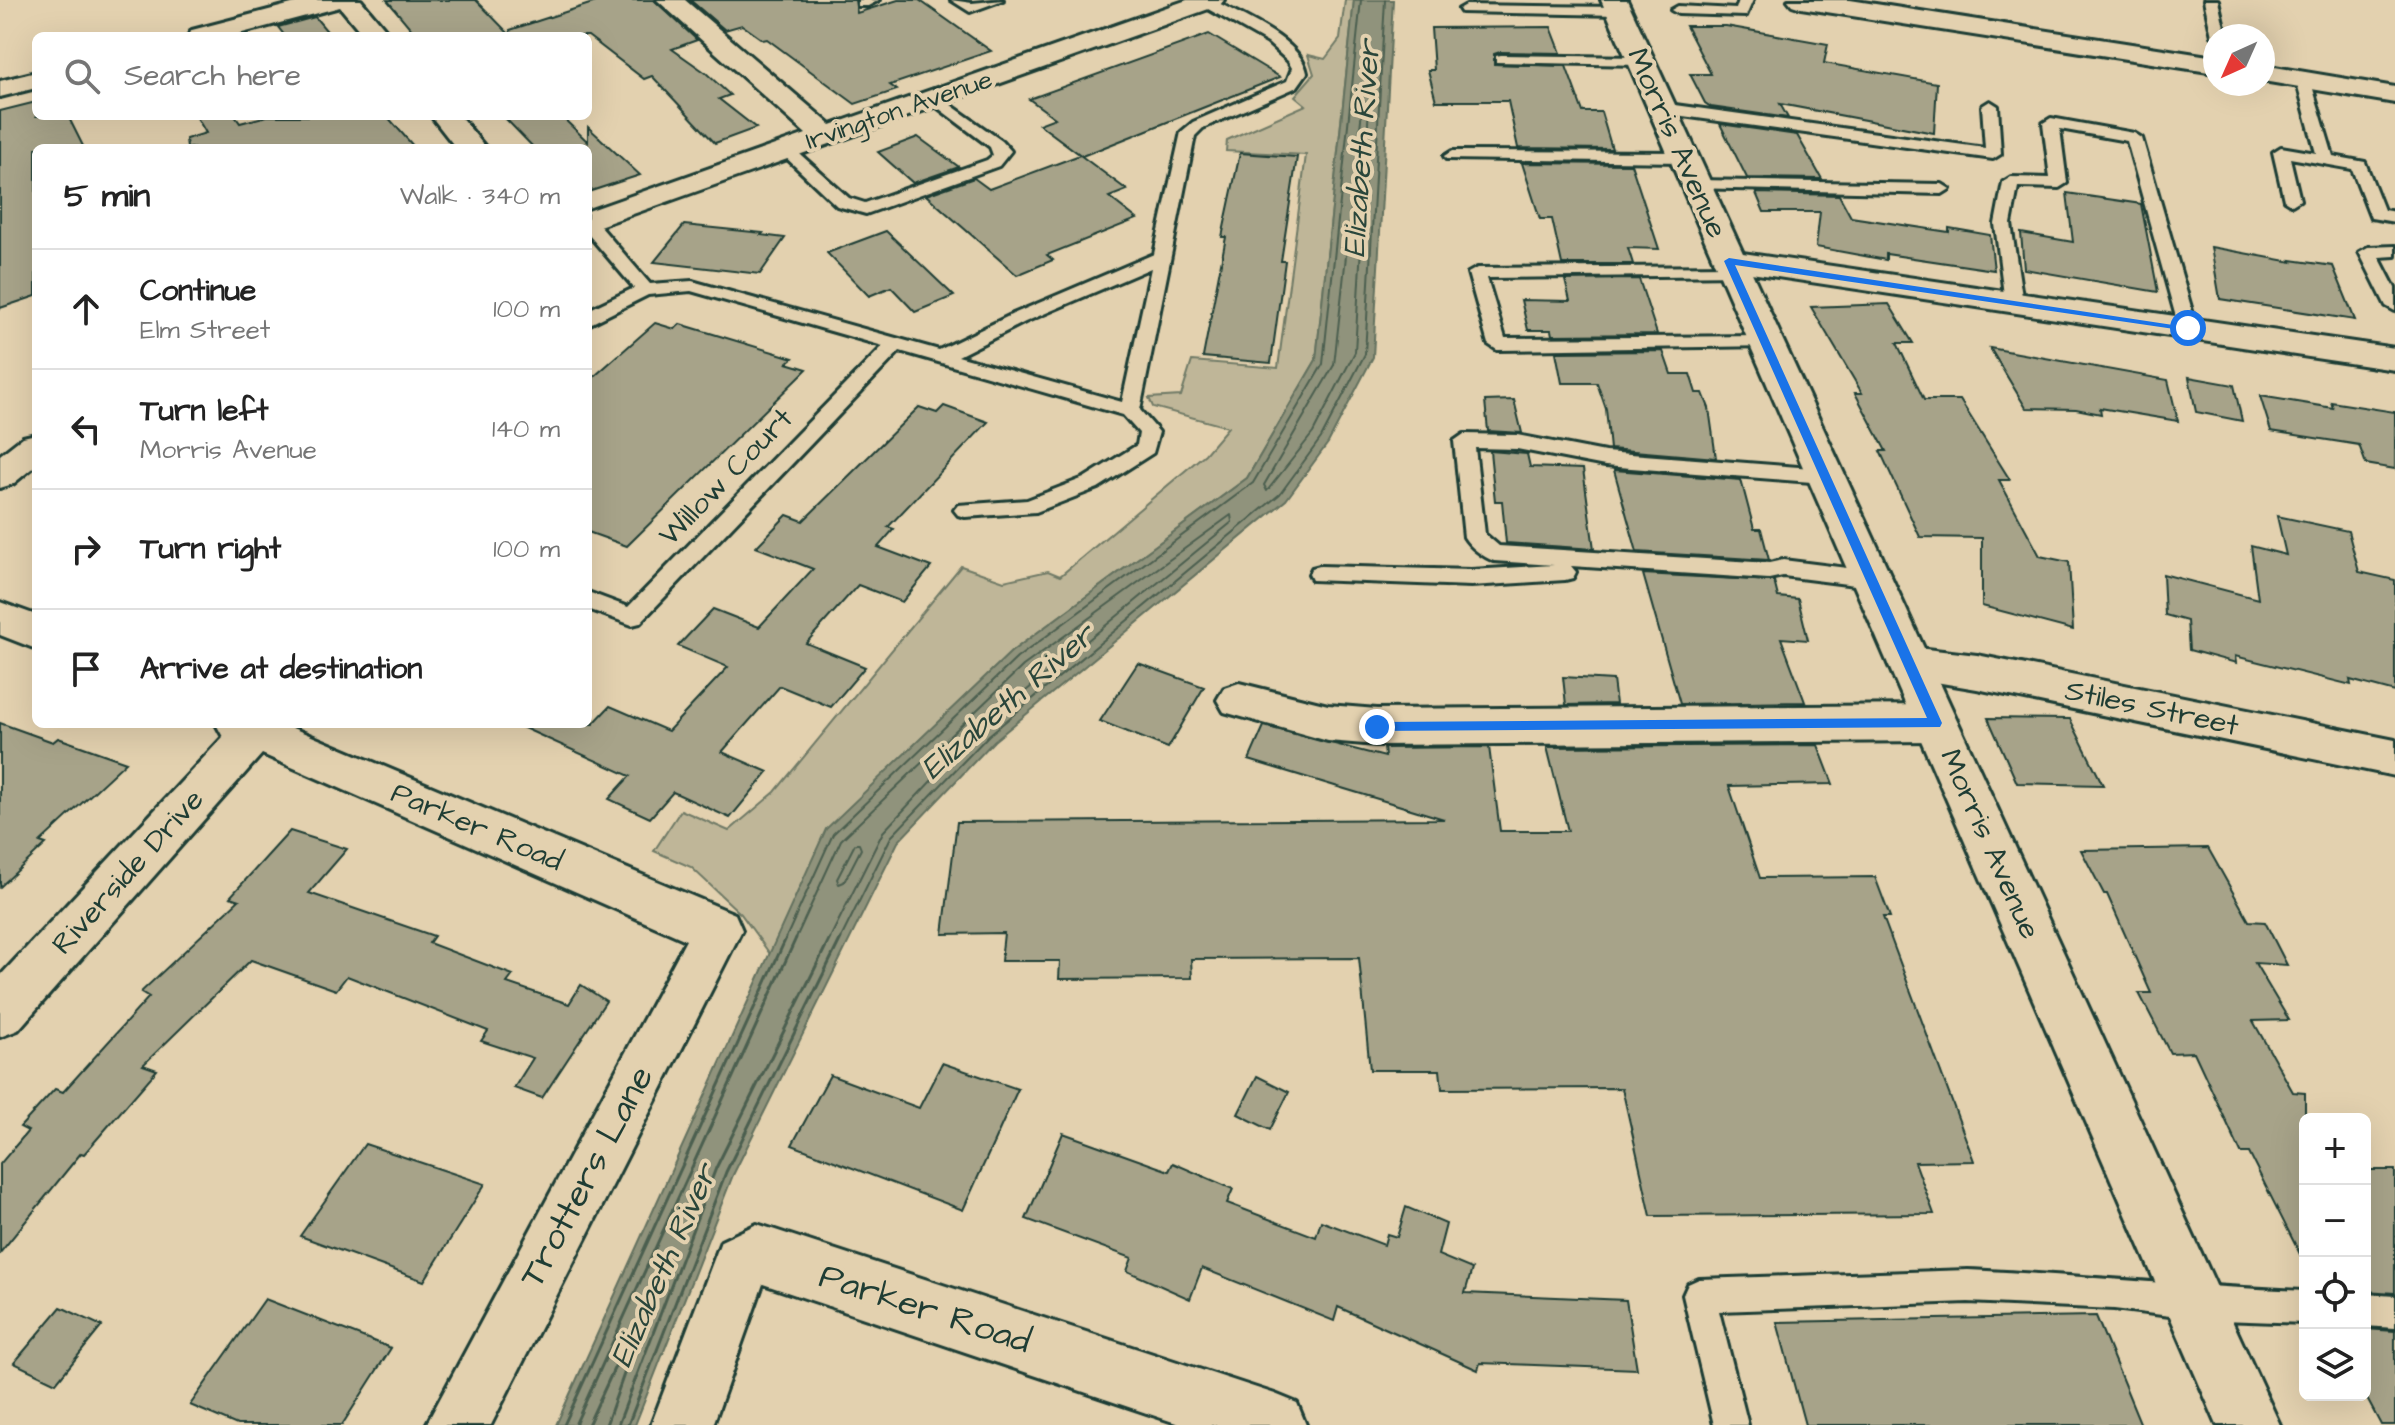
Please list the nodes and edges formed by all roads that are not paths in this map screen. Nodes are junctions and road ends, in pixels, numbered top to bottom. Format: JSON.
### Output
{"nodes":[{"id":1,"x":336,"y":0,"type":"edge"},
{"id":2,"x":348,"y":0,"type":"edge"},
{"id":3,"x":670,"y":0,"type":"edge"},
{"id":4,"x":958,"y":0,"type":"edge"},
{"id":5,"x":996,"y":0,"type":"edge"},
{"id":6,"x":1746,"y":0,"type":"edge"},
{"id":7,"x":1801,"y":0,"type":"edge"},
{"id":8,"x":2211,"y":0,"type":"edge"},
{"id":9,"x":1208,"y":1,"type":"edge"},
{"id":10,"x":1854,"y":4,"type":"edge"},
{"id":11,"x":1616,"y":6,"type":"edge"},
{"id":12,"x":1466,"y":9,"type":"dead end"},
{"id":13,"x":1678,"y":10,"type":"dead end"},
{"id":14,"x":2216,"y":24,"type":"edge"},
{"id":15,"x":216,"y":32,"type":"edge"},
{"id":16,"x":375,"y":32,"type":"edge"},
{"id":17,"x":1501,"y":59,"type":"dead end"},
{"id":18,"x":1640,"y":61,"type":"junction"},
{"id":19,"x":2203,"y":63,"type":"edge"},
{"id":20,"x":2275,"y":75,"type":"edge"},
{"id":21,"x":2303,"y":79,"type":"junction"},
{"id":22,"x":32,"y":81,"type":"edge"},
{"id":23,"x":0,"y":89,"type":"edge"},
{"id":24,"x":2395,"y":95,"type":"edge"},
{"id":25,"x":934,"y":98,"type":"junction"},
{"id":26,"x":1990,"y":106,"type":"dead end"},
{"id":27,"x":1661,"y":108,"type":"junction"},
{"id":28,"x":448,"y":120,"type":"edge"},
{"id":29,"x":826,"y":136,"type":"junction"},
{"id":30,"x":468,"y":144,"type":"edge"},
{"id":31,"x":786,"y":150,"type":"junction"},
{"id":32,"x":1452,"y":156,"type":"dead end"},
{"id":33,"x":2326,"y":160,"type":"junction"},
{"id":34,"x":1689,"y":171,"type":"junction"},
{"id":35,"x":1942,"y":189,"type":"dead end"},
{"id":36,"x":2292,"y":200,"type":"dead end"},
{"id":37,"x":2395,"y":217,"type":"edge"},
{"id":38,"x":592,"y":221,"type":"edge"},
{"id":39,"x":592,"y":227,"type":"edge"},
{"id":40,"x":2395,"y":251,"type":"edge"},
{"id":41,"x":1162,"y":257,"type":"junction"},
{"id":42,"x":1731,"y":266,"type":"junction"},
{"id":43,"x":645,"y":290,"type":"junction"},
{"id":44,"x":2014,"y":303,"type":"junction"},
{"id":45,"x":2395,"y":306,"type":"edge"},
{"id":46,"x":592,"y":308,"type":"edge"},
{"id":47,"x":2188,"y":328,"type":"junction"},
{"id":48,"x":1765,"y":342,"type":"junction"},
{"id":49,"x":896,"y":344,"type":"junction"},
{"id":50,"x":940,"y":357,"type":"junction"},
{"id":51,"x":2395,"y":359,"type":"edge"},
{"id":52,"x":1130,"y":411,"type":"junction"},
{"id":53,"x":32,"y":449,"type":"edge"},
{"id":54,"x":0,"y":475,"type":"edge"},
{"id":55,"x":1825,"y":476,"type":"junction"},
{"id":56,"x":965,"y":510,"type":"dead end"},
{"id":57,"x":1320,"y":574,"type":"dead end"},
{"id":58,"x":1873,"y":583,"type":"junction"},
{"id":59,"x":592,"y":602,"type":"edge"},
{"id":60,"x":0,"y":617,"type":"edge"},
{"id":61,"x":32,"y":631,"type":"edge"},
{"id":62,"x":1909,"y":663,"type":"junction"},
{"id":63,"x":1239,"y":700,"type":"dead end"},
{"id":64,"x":1936,"y":723,"type":"junction"},
{"id":65,"x":247,"y":728,"type":"edge"},
{"id":66,"x":2395,"y":758,"type":"edge"},
{"id":67,"x":717,"y":930,"type":"joint"},
{"id":68,"x":0,"y":1013,"type":"edge"},
{"id":69,"x":2194,"y":1303,"type":"junction"},
{"id":70,"x":2299,"y":1307,"type":"edge"},
{"id":71,"x":2371,"y":1310,"type":"edge"},
{"id":72,"x":2395,"y":1312,"type":"edge"},
{"id":73,"x":457,"y":1425,"type":"edge"},
{"id":74,"x":682,"y":1425,"type":"edge"},
{"id":75,"x":1275,"y":1425,"type":"edge"},
{"id":76,"x":1731,"y":1425,"type":"edge"},
{"id":77,"x":2249,"y":1425,"type":"edge"}],
"edges":[{"from":1,"to":15,"type":"street"},
{"from":2,"to":16,"type":"street"},
{"from":3,"to":29,"type":"street"},
{"from":4,"to":5,"type":"lane"},
{"from":6,"to":13,"type":"lane"},
{"from":7,"to":10,"type":"street"},
{"from":8,"to":14,"type":"lane"},
{"from":9,"to":25,"type":"street","name":"Irvington Avenue"},
{"from":9,"to":41,"type":"lane"},
{"from":10,"to":19,"type":"street"},
{"from":11,"to":12,"type":"lane"},
{"from":11,"to":18,"type":"street","name":"Morris Avenue"},
{"from":17,"to":18,"type":"lane"},
{"from":18,"to":27,"type":"street","name":"Morris Avenue"},
{"from":20,"to":21,"type":"street"},
{"from":21,"to":24,"type":"street"},
{"from":21,"to":33,"type":"lane"},
{"from":22,"to":23,"type":"street"},
{"from":25,"to":29,"type":"street","name":"Irvington Avenue"},
{"from":25,"to":31,"type":"lane"},
{"from":26,"to":27,"type":"lane"},
{"from":27,"to":34,"type":"street","name":"Morris Avenue"},
{"from":28,"to":30,"type":"street"},
{"from":29,"to":31,"type":"street","name":"Irvington Avenue"},
{"from":31,"to":38,"type":"street","name":"Irvington Avenue"},
{"from":32,"to":34,"type":"lane"},
{"from":33,"to":36,"type":"lane"},
{"from":33,"to":37,"type":"lane"},
{"from":34,"to":35,"type":"lane"},
{"from":34,"to":42,"type":"street","name":"Morris Avenue"},
{"from":39,"to":43,"type":"lane"},
{"from":40,"to":45,"type":"lane"},
{"from":41,"to":50,"type":"lane"},
{"from":41,"to":52,"type":"lane"},
{"from":42,"to":44,"type":"street"},
{"from":42,"to":48,"type":"street","name":"Morris Avenue"},
{"from":42,"to":48,"type":"lane"},
{"from":43,"to":46,"type":"lane"},
{"from":43,"to":49,"type":"lane"},
{"from":44,"to":47,"type":"street"},
{"from":44,"to":47,"type":"lane"},
{"from":47,"to":51,"type":"street"},
{"from":48,"to":55,"type":"street","name":"Morris Avenue"},
{"from":49,"to":50,"type":"lane"},
{"from":49,"to":59,"type":"lane","name":"Willow Court"},
{"from":50,"to":52,"type":"lane"},
{"from":52,"to":56,"type":"lane"},
{"from":53,"to":54,"type":"street"},
{"from":55,"to":58,"type":"street","name":"Morris Avenue"},
{"from":55,"to":58,"type":"lane"},
{"from":57,"to":58,"type":"lane"},
{"from":58,"to":62,"type":"street","name":"Morris Avenue"},
{"from":60,"to":61,"type":"street"},
{"from":62,"to":64,"type":"street","name":"Morris Avenue"},
{"from":62,"to":66,"type":"street","name":"Stiles Street"},
{"from":63,"to":64,"type":"street"},
{"from":64,"to":69,"type":"street","name":"Morris Avenue"},
{"from":65,"to":67,"type":"street","name":"Parker Road"},
{"from":65,"to":68,"type":"street","name":"Riverside Drive"},
{"from":67,"to":73,"type":"street","name":"Trotters Lane"},
{"from":69,"to":70,"type":"lane"},
{"from":69,"to":76,"type":"lane"},
{"from":69,"to":77,"type":"street","name":"Morris Avenue"},
{"from":71,"to":72,"type":"lane"},
{"from":74,"to":75,"type":"street","name":"Parker Road"}]}
